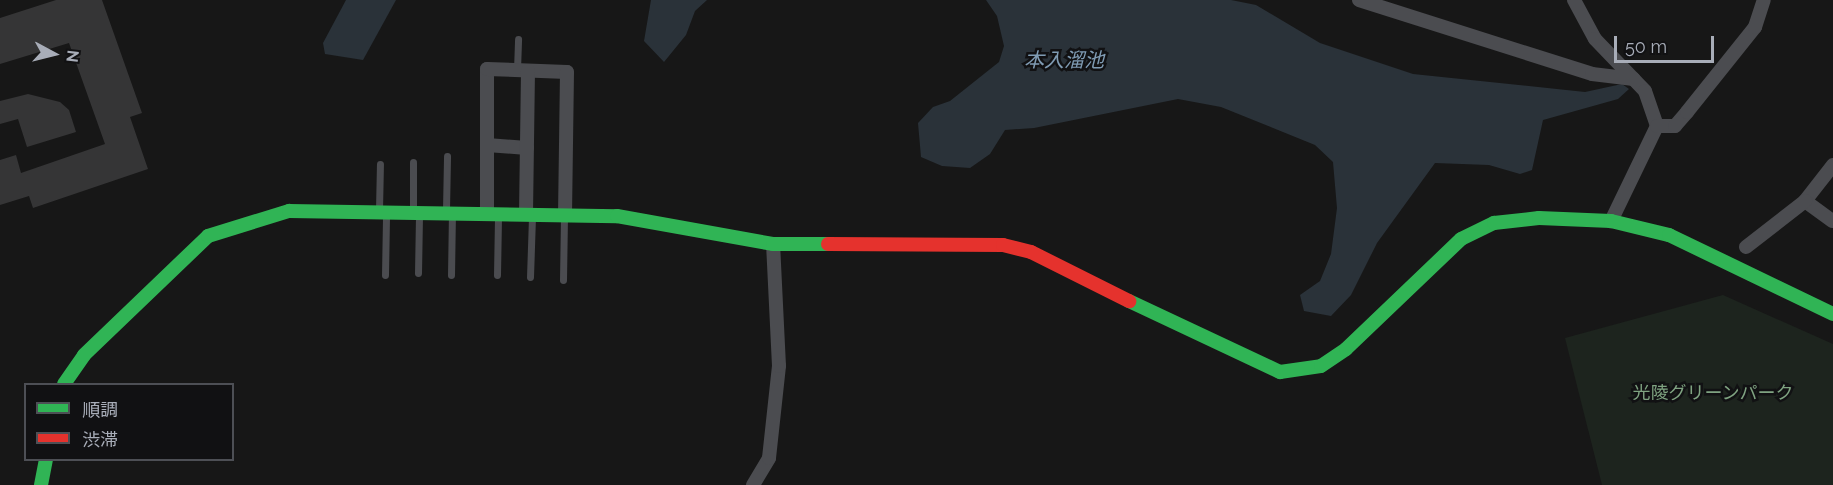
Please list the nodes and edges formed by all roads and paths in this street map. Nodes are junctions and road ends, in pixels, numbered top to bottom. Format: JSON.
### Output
{"nodes":[{"id":1,"x":1359,"y":0,"type":"edge"},
{"id":2,"x":1574,"y":0,"type":"edge"},
{"id":3,"x":1764,"y":0,"type":"edge"},
{"id":4,"x":518,"y":39,"type":"dead end"},
{"id":5,"x":523,"y":71,"type":"junction"},
{"id":6,"x":1634,"y":79,"type":"junction"},
{"id":7,"x":1658,"y":126,"type":"junction"},
{"id":8,"x":487,"y":146,"type":"junction"},
{"id":9,"x":527,"y":148,"type":"junction"},
{"id":10,"x":447,"y":156,"type":"dead end"},
{"id":11,"x":413,"y":162,"type":"dead end"},
{"id":12,"x":380,"y":164,"type":"dead end"},
{"id":13,"x":1833,"y":165,"type":"edge"},
{"id":14,"x":1805,"y":201,"type":"junction"},
{"id":15,"x":383,"y":210,"type":"junction"},
{"id":16,"x":416,"y":211,"type":"junction"},
{"id":17,"x":449,"y":212,"type":"junction"},
{"id":18,"x":492,"y":213,"type":"junction"},
{"id":19,"x":529,"y":214,"type":"junction"},
{"id":20,"x":564,"y":214,"type":"junction"},
{"id":21,"x":1611,"y":221,"type":"junction"},
{"id":22,"x":1833,"y":221,"type":"edge"},
{"id":23,"x":773,"y":244,"type":"junction"},
{"id":24,"x":1746,"y":247,"type":"dead end"},
{"id":25,"x":418,"y":273,"type":"dead end"},
{"id":26,"x":385,"y":275,"type":"dead end"},
{"id":27,"x":451,"y":275,"type":"dead end"},
{"id":28,"x":497,"y":275,"type":"dead end"},
{"id":29,"x":530,"y":277,"type":"dead end"},
{"id":30,"x":563,"y":280,"type":"dead end"},
{"id":31,"x":1833,"y":314,"type":"edge"},
{"id":32,"x":65,"y":383,"type":"edge"},
{"id":33,"x":46,"y":461,"type":"edge"},
{"id":34,"x":41,"y":485,"type":"edge"},
{"id":35,"x":753,"y":485,"type":"edge"}],
"edges":[{"from":1,"to":6,"type":"street"},
{"from":2,"to":6,"type":"street"},
{"from":3,"to":7,"type":"street"},
{"from":4,"to":5,"type":"lane"},
{"from":5,"to":8,"type":"street"},
{"from":5,"to":9,"type":"street"},
{"from":5,"to":20,"type":"street"},
{"from":6,"to":7,"type":"street"},
{"from":7,"to":21,"type":"street"},
{"from":8,"to":9,"type":"street"},
{"from":8,"to":18,"type":"street"},
{"from":9,"to":19,"type":"street"},
{"from":10,"to":17,"type":"lane"},
{"from":11,"to":16,"type":"lane"},
{"from":12,"to":15,"type":"lane"},
{"from":13,"to":14,"type":"street"},
{"from":14,"to":22,"type":"street"},
{"from":14,"to":24,"type":"street"},
{"from":15,"to":16,"type":"street"},
{"from":15,"to":26,"type":"lane"},
{"from":15,"to":32,"type":"street"},
{"from":16,"to":17,"type":"street"},
{"from":16,"to":25,"type":"lane"},
{"from":17,"to":18,"type":"street"},
{"from":17,"to":27,"type":"lane"},
{"from":18,"to":19,"type":"street"},
{"from":18,"to":28,"type":"lane"},
{"from":19,"to":20,"type":"street"},
{"from":19,"to":29,"type":"lane"},
{"from":20,"to":23,"type":"street"},
{"from":20,"to":30,"type":"lane"},
{"from":21,"to":23,"type":"street"},
{"from":21,"to":31,"type":"street"},
{"from":23,"to":35,"type":"street"},
{"from":33,"to":34,"type":"street"}]}
